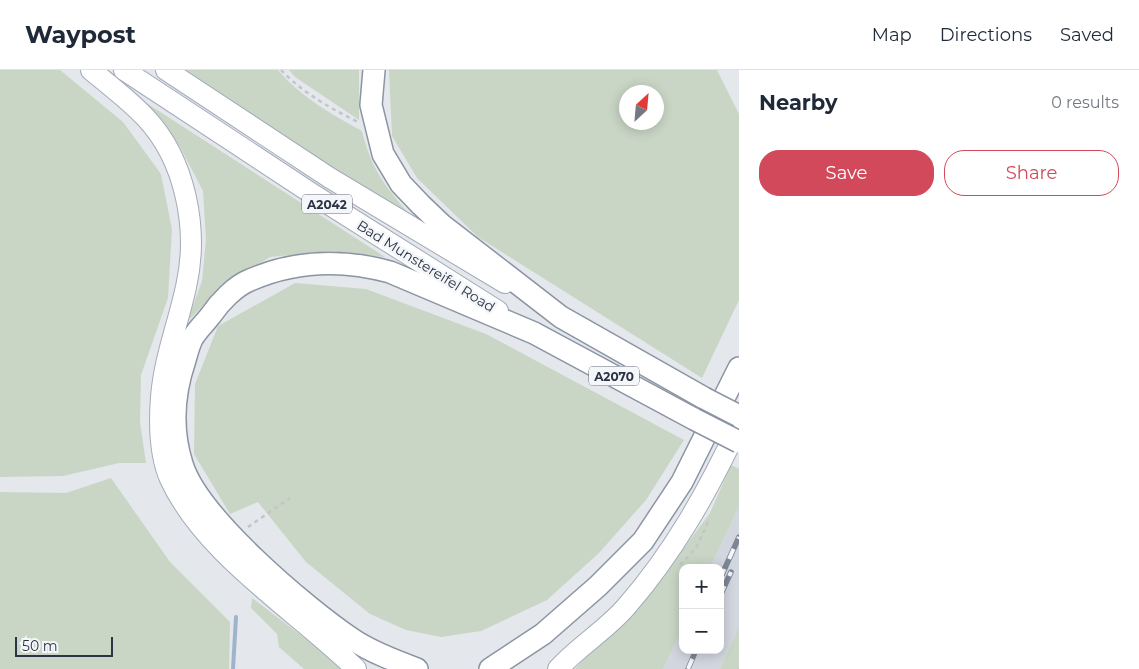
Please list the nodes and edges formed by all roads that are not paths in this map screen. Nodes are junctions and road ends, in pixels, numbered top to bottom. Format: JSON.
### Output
{"nodes":[{"id":1,"x":91,"y":70,"type":"edge"},
{"id":2,"x":124,"y":70,"type":"edge"},
{"id":3,"x":166,"y":70,"type":"edge"},
{"id":4,"x":374,"y":70,"type":"edge"},
{"id":5,"x":561,"y":317,"type":"junction"},
{"id":6,"x":534,"y":333,"type":"junction"},
{"id":7,"x":739,"y":368,"type":"edge"},
{"id":8,"x":739,"y":416,"type":"edge"},
{"id":9,"x":739,"y":425,"type":"edge"},
{"id":10,"x":739,"y":442,"type":"edge"},
{"id":11,"x":356,"y":669,"type":"edge"},
{"id":12,"x":417,"y":669,"type":"edge"},
{"id":13,"x":490,"y":669,"type":"edge"},
{"id":14,"x":558,"y":669,"type":"edge"}],
"edges":[{"from":1,"to":11,"type":"main road"},
{"from":2,"to":6,"type":"main road","name":"Bad Munstereifel Road","number":"A2042"},
{"from":3,"to":5,"type":"main road","name":"Bad Munstereifel Road","number":"A2042"},
{"from":4,"to":5,"type":"highway"},
{"from":5,"to":8,"type":"highway","name":"Bad Munstereifel Road","number":"A2070","bridge":true},
{"from":6,"to":10,"type":"highway","name":"Bad Munstereifel Road","number":"A2070","bridge":true},
{"from":6,"to":12,"type":"highway"},
{"from":7,"to":13,"type":"highway"},
{"from":9,"to":14,"type":"main road"}]}
